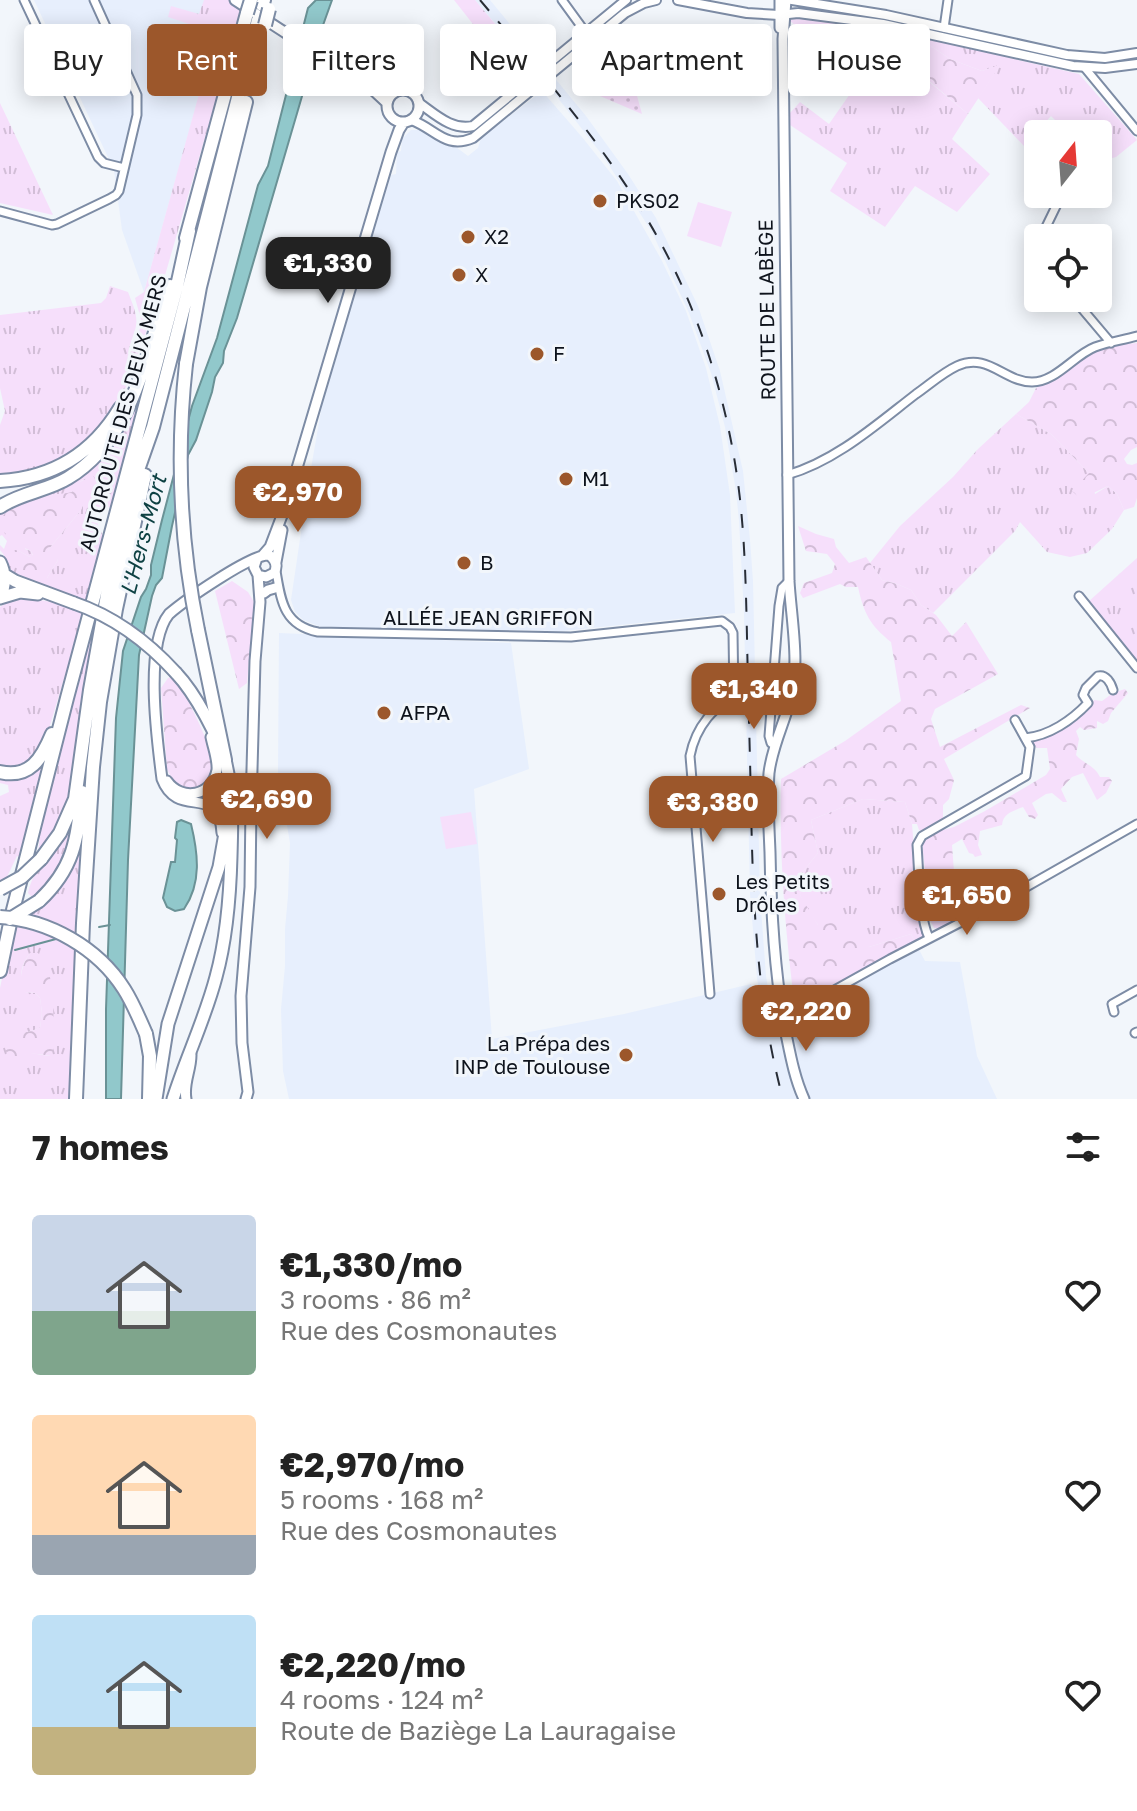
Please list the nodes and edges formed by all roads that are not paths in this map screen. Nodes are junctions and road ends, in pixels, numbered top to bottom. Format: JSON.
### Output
{"nodes":[{"id":1,"x":24,"y":0,"type":"edge"},
{"id":2,"x":93,"y":0,"type":"edge"},
{"id":3,"x":235,"y":0,"type":"edge"},
{"id":4,"x":562,"y":0,"type":"edge"},
{"id":5,"x":626,"y":0,"type":"edge"},
{"id":6,"x":656,"y":0,"type":"edge"},
{"id":7,"x":678,"y":0,"type":"edge"},
{"id":8,"x":780,"y":0,"type":"edge"},
{"id":9,"x":789,"y":0,"type":"edge"},
{"id":10,"x":948,"y":0,"type":"edge"},
{"id":11,"x":259,"y":8,"type":"edge"},
{"id":12,"x":782,"y":15,"type":"junction"},
{"id":13,"x":579,"y":24,"type":"edge"},
{"id":14,"x":597,"y":24,"type":"edge"},
{"id":15,"x":283,"y":27,"type":"edge"},
{"id":16,"x":283,"y":28,"type":"edge"},
{"id":17,"x":944,"y":28,"type":"junction"},
{"id":18,"x":572,"y":45,"type":"edge"},
{"id":19,"x":1137,"y":53,"type":"edge"},
{"id":20,"x":1137,"y":64,"type":"edge"},
{"id":21,"x":1085,"y":68,"type":"junction"},
{"id":22,"x":1105,"y":68,"type":"junction"},
{"id":23,"x":1098,"y":83,"type":"junction"},
{"id":24,"x":380,"y":96,"type":"edge"},
{"id":25,"x":390,"y":96,"type":"edge"},
{"id":26,"x":416,"y":96,"type":"edge"},
{"id":27,"x":387,"y":103,"type":"junction"},
{"id":28,"x":419,"y":103,"type":"junction"},
{"id":29,"x":392,"y":118,"type":"junction"},
{"id":30,"x":408,"y":121,"type":"junction"},
{"id":31,"x":481,"y":126,"type":"junction"},
{"id":32,"x":1137,"y":131,"type":"edge"},
{"id":33,"x":391,"y":152,"type":"junction"},
{"id":34,"x":124,"y":168,"type":"junction"},
{"id":35,"x":0,"y":211,"type":"edge"},
{"id":36,"x":189,"y":231,"type":"junction"},
{"id":37,"x":1085,"y":312,"type":"edge"},
{"id":38,"x":155,"y":332,"type":"junction"},
{"id":39,"x":1137,"y":336,"type":"edge"},
{"id":40,"x":1111,"y":343,"type":"junction"},
{"id":41,"x":153,"y":427,"type":"junction"},
{"id":42,"x":787,"y":475,"type":"junction"},
{"id":43,"x":0,"y":481,"type":"edge"},
{"id":44,"x":286,"y":505,"type":"junction"},
{"id":45,"x":0,"y":507,"type":"edge"},
{"id":46,"x":260,"y":557,"type":"junction"},
{"id":47,"x":0,"y":562,"type":"edge"},
{"id":48,"x":232,"y":572,"type":"junction"},
{"id":49,"x":5,"y":575,"type":"junction"},
{"id":50,"x":270,"y":577,"type":"junction"},
{"id":51,"x":789,"y":581,"type":"junction"},
{"id":52,"x":51,"y":596,"type":"junction"},
{"id":53,"x":1079,"y":596,"type":"dead end"},
{"id":54,"x":0,"y":598,"type":"edge"},
{"id":55,"x":262,"y":598,"type":"junction"},
{"id":56,"x":793,"y":620,"type":"junction"},
{"id":57,"x":777,"y":628,"type":"junction"},
{"id":58,"x":1137,"y":668,"type":"edge"},
{"id":59,"x":176,"y":673,"type":"junction"},
{"id":60,"x":1113,"y":690,"type":"dead end"},
{"id":61,"x":67,"y":698,"type":"junction"},
{"id":62,"x":734,"y":698,"type":"junction"},
{"id":63,"x":771,"y":698,"type":"junction"},
{"id":64,"x":1015,"y":720,"type":"dead end"},
{"id":65,"x":84,"y":729,"type":"junction"},
{"id":66,"x":211,"y":737,"type":"junction"},
{"id":67,"x":1025,"y":738,"type":"junction"},
{"id":68,"x":775,"y":745,"type":"junction"},
{"id":69,"x":225,"y":760,"type":"junction"},
{"id":70,"x":159,"y":761,"type":"junction"},
{"id":71,"x":0,"y":772,"type":"edge"},
{"id":72,"x":1137,"y":824,"type":"edge"},
{"id":73,"x":223,"y":843,"type":"junction"},
{"id":74,"x":0,"y":889,"type":"edge"},
{"id":75,"x":0,"y":917,"type":"edge"},
{"id":76,"x":0,"y":924,"type":"edge"},
{"id":77,"x":929,"y":938,"type":"junction"},
{"id":78,"x":0,"y":971,"type":"edge"},
{"id":79,"x":1137,"y":990,"type":"edge"},
{"id":80,"x":710,"y":994,"type":"dead end"},
{"id":81,"x":1114,"y":1012,"type":"dead end"},
{"id":82,"x":783,"y":1016,"type":"junction"},
{"id":83,"x":191,"y":1050,"type":"junction"},
{"id":84,"x":76,"y":1099,"type":"edge"},
{"id":85,"x":149,"y":1099,"type":"edge"},
{"id":86,"x":156,"y":1099,"type":"edge"},
{"id":87,"x":173,"y":1099,"type":"edge"},
{"id":88,"x":186,"y":1099,"type":"edge"},
{"id":89,"x":246,"y":1099,"type":"edge"},
{"id":90,"x":804,"y":1099,"type":"edge"}],
"edges":[{"from":1,"to":34,"type":"street"},
{"from":2,"to":34,"type":"street"},
{"from":3,"to":16,"type":"main road"},
{"from":4,"to":13,"type":"street"},
{"from":5,"to":14,"type":"street"},
{"from":6,"to":31,"type":"street"},
{"from":7,"to":12,"type":"street"},
{"from":8,"to":12,"type":"main road","name":"ROUTE DE LABÈGE"},
{"from":9,"to":12,"type":"main road","name":"ROUTE DE LABÈGE"},
{"from":9,"to":17,"type":"street"},
{"from":10,"to":17,"type":"street"},
{"from":11,"to":15,"type":"main road"},
{"from":11,"to":36,"type":"highway"},
{"from":11,"to":41,"type":"highway"},
{"from":11,"to":69,"type":"highway","bridge":true},
{"from":12,"to":21,"type":"street"},
{"from":12,"to":42,"type":"main road","name":"ROUTE DE LABÈGE"},
{"from":17,"to":19,"type":"street"},
{"from":18,"to":31,"type":"street"},
{"from":20,"to":22,"type":"street"},
{"from":21,"to":22,"type":"street"},
{"from":21,"to":23,"type":"street"},
{"from":22,"to":23,"type":"street"},
{"from":23,"to":32,"type":"street"},
{"from":24,"to":27,"type":"main road"},
{"from":25,"to":27,"type":"main road"},
{"from":26,"to":28,"type":"main road"},
{"from":27,"to":29,"type":"main road"},
{"from":28,"to":30,"type":"main road"},
{"from":28,"to":31,"type":"street"},
{"from":29,"to":30,"type":"main road"},
{"from":29,"to":33,"type":"main road"},
{"from":30,"to":31,"type":"street"},
{"from":30,"to":33,"type":"main road"},
{"from":33,"to":44,"type":"main road"},
{"from":34,"to":35,"type":"street"},
{"from":36,"to":38,"type":"highway"},
{"from":36,"to":61,"type":"highway","name":"AUTOROUTE DES DEUX MERS"},
{"from":37,"to":40,"type":"street"},
{"from":38,"to":43,"type":"highway"},
{"from":38,"to":45,"type":"highway"},
{"from":39,"to":40,"type":"street"},
{"from":40,"to":42,"type":"street"},
{"from":41,"to":65,"type":"highway"},
{"from":41,"to":84,"type":"highway"},
{"from":42,"to":51,"type":"main road","name":"ROUTE DE LABÈGE"},
{"from":44,"to":46,"type":"main road"},
{"from":44,"to":50,"type":"main road"},
{"from":46,"to":48,"type":"main road"},
{"from":46,"to":50,"type":"main road"},
{"from":46,"to":50,"type":"main road"},
{"from":47,"to":49,"type":"highway"},
{"from":48,"to":50,"type":"main road"},
{"from":48,"to":70,"type":"main road"},
{"from":49,"to":52,"type":"highway"},
{"from":49,"to":54,"type":"highway"},
{"from":50,"to":55,"type":"main road"},
{"from":50,"to":55,"type":"main road"},
{"from":50,"to":62,"type":"street","name":"ALLÉE JEAN GRIFFON"},
{"from":51,"to":56,"type":"main road","name":"ROUTE DE LABÈGE"},
{"from":51,"to":57,"type":"street","name":"ROUTE DE LABÈGE"},
{"from":52,"to":54,"type":"highway"},
{"from":52,"to":59,"type":"highway","bridge":true},
{"from":53,"to":58,"type":"street"},
{"from":55,"to":89,"type":"main road"},
{"from":56,"to":57,"type":"street"},
{"from":56,"to":68,"type":"main road","name":"ROUTE DE LABÈGE"},
{"from":57,"to":63,"type":"street","name":"ROUTE DE LABÈGE"},
{"from":59,"to":66,"type":"highway"},
{"from":59,"to":69,"type":"highway"},
{"from":60,"to":67,"type":"street"},
{"from":61,"to":71,"type":"highway"},
{"from":61,"to":78,"type":"highway"},
{"from":62,"to":63,"type":"street","bridge":true},
{"from":62,"to":80,"type":"street"},
{"from":63,"to":68,"type":"street","name":"ROUTE DE LABÈGE"},
{"from":64,"to":67,"type":"street"},
{"from":65,"to":74,"type":"highway","bridge":true},
{"from":65,"to":76,"type":"highway","bridge":true},
{"from":66,"to":70,"type":"main road"},
{"from":66,"to":73,"type":"highway"},
{"from":67,"to":77,"type":"street"},
{"from":68,"to":82,"type":"main road","name":"ROUTE DE LABÈGE"},
{"from":69,"to":83,"type":"highway"},
{"from":70,"to":73,"type":"main road"},
{"from":72,"to":77,"type":"street"},
{"from":73,"to":86,"type":"highway"},
{"from":75,"to":85,"type":"highway","bridge":true},
{"from":77,"to":82,"type":"street"},
{"from":79,"to":81,"type":"street"},
{"from":82,"to":90,"type":"main road","name":"ROUTE DE LABÈGE"},
{"from":83,"to":87,"type":"highway"},
{"from":83,"to":88,"type":"main road"}]}
